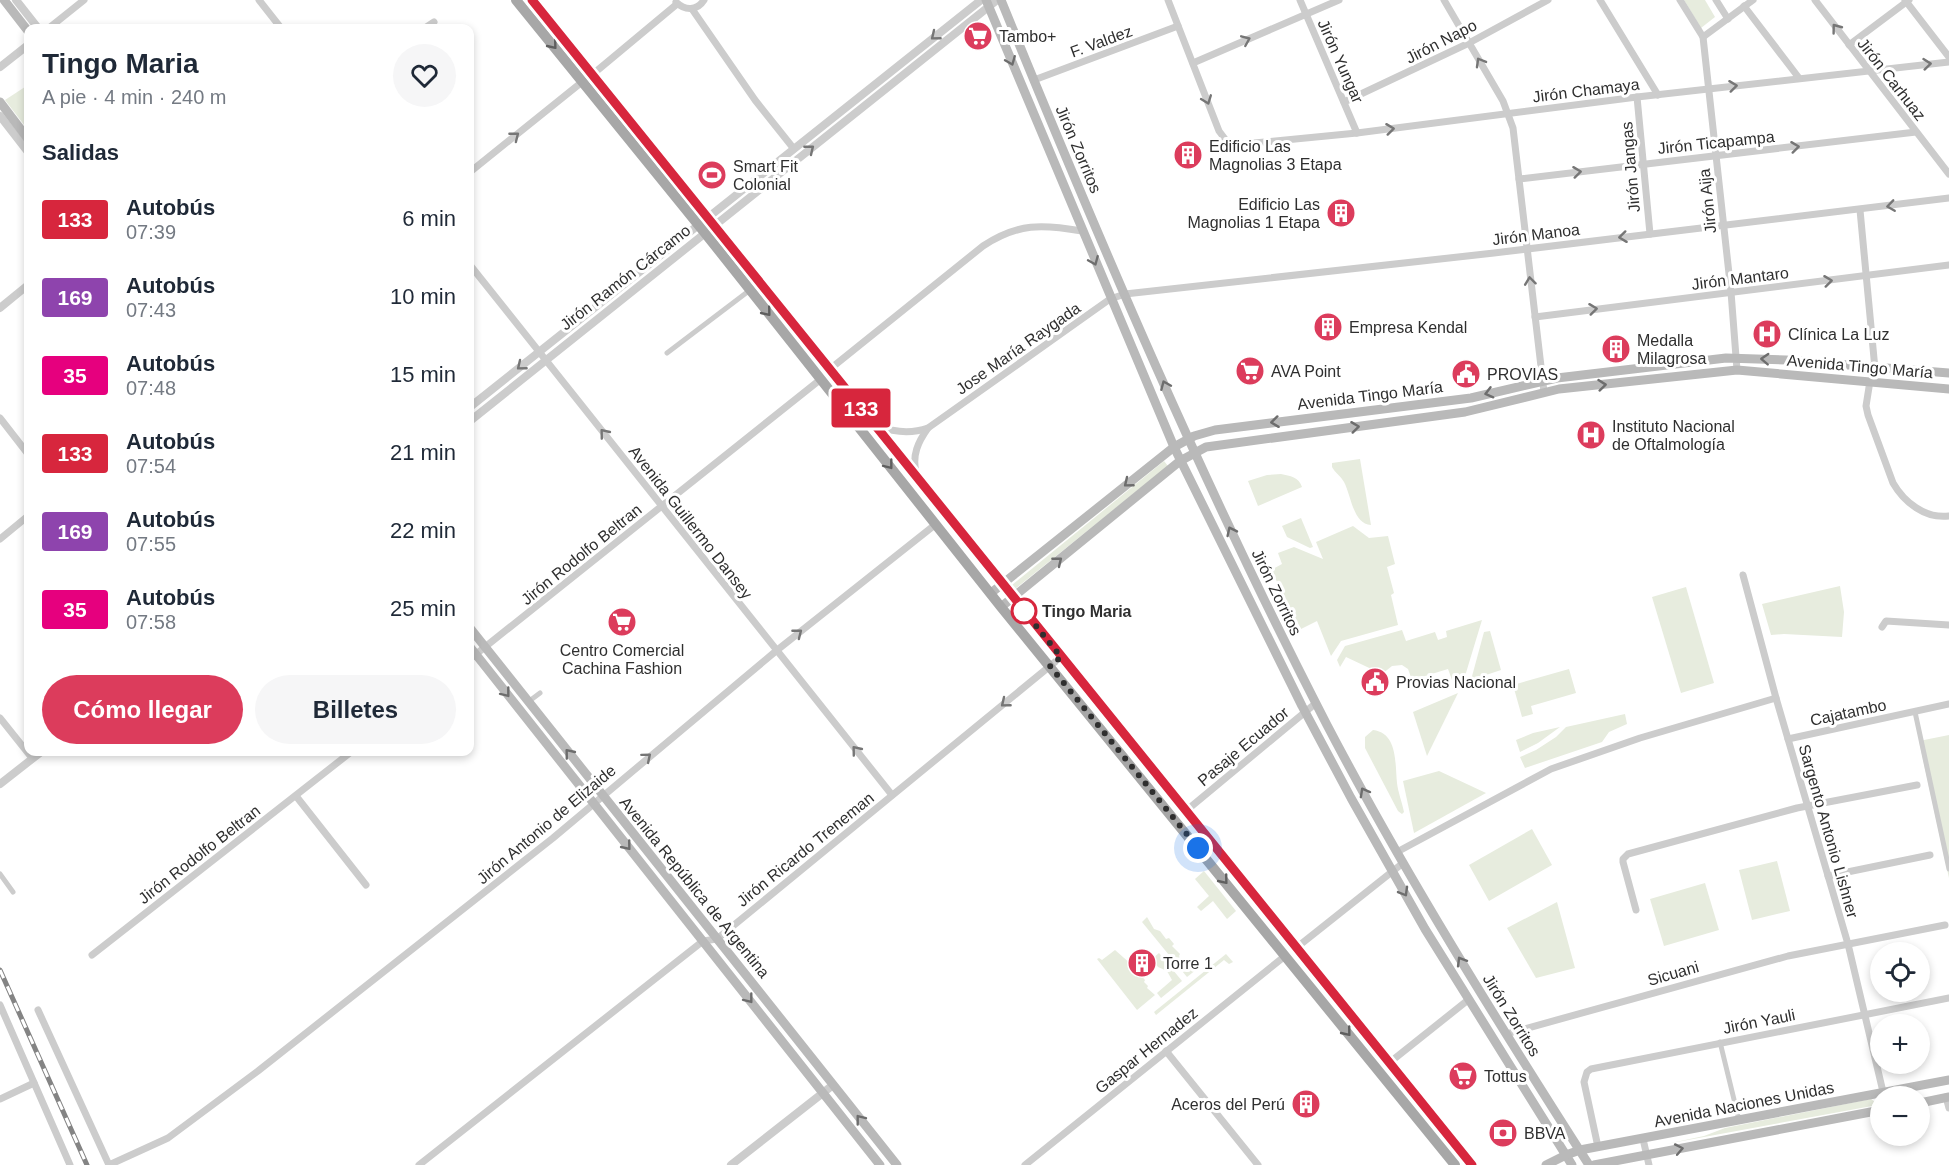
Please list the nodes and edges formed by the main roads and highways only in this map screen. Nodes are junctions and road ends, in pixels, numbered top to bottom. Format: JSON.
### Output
{"nodes":[{"id":1,"x":4,"y":0,"type":"edge"},
{"id":2,"x":516,"y":0,"type":"edge"},
{"id":3,"x":532,"y":0,"type":"edge"},
{"id":4,"x":999,"y":0,"type":"edge"},
{"id":5,"x":988,"y":4,"type":"edge"},
{"id":6,"x":24,"y":26,"type":"edge"},
{"id":7,"x":0,"y":102,"type":"edge"},
{"id":8,"x":24,"y":134,"type":"edge"},
{"id":9,"x":1786,"y":360,"type":"junction"},
{"id":10,"x":1949,"y":373,"type":"edge"},
{"id":11,"x":1784,"y":374,"type":"junction"},
{"id":12,"x":1949,"y":388,"type":"edge"},
{"id":13,"x":1188,"y":439,"type":"junction"},
{"id":14,"x":1174,"y":447,"type":"junction"},
{"id":15,"x":1194,"y":452,"type":"junction"},
{"id":16,"x":1180,"y":461,"type":"junction"},
{"id":17,"x":1002,"y":584,"type":"junction"},
{"id":18,"x":991,"y":593,"type":"junction"},
{"id":19,"x":1013,"y":598,"type":"junction"},
{"id":20,"x":1002,"y":607,"type":"junction"},
{"id":21,"x":474,"y":634,"type":"edge"},
{"id":22,"x":474,"y":656,"type":"edge"},
{"id":23,"x":1949,"y":1080,"type":"edge"},
{"id":24,"x":1921,"y":1086,"type":"edge"},
{"id":25,"x":1870,"y":1097,"type":"edge"},
{"id":26,"x":1948,"y":1097,"type":"edge"},
{"id":27,"x":1930,"y":1100,"type":"edge"},
{"id":28,"x":1870,"y":1112,"type":"edge"},
{"id":29,"x":1580,"y":1150,"type":"junction"},
{"id":30,"x":1566,"y":1155,"type":"junction"},
{"id":31,"x":1648,"y":1160,"type":"edge"},
{"id":32,"x":880,"y":1165,"type":"edge"},
{"id":33,"x":897,"y":1165,"type":"edge"},
{"id":34,"x":1455,"y":1165,"type":"edge"},
{"id":35,"x":1472,"y":1165,"type":"edge"},
{"id":36,"x":1546,"y":1165,"type":"edge"},
{"id":37,"x":1572,"y":1165,"type":"edge"},
{"id":38,"x":1589,"y":1165,"type":"edge"},
{"id":39,"x":1594,"y":1165,"type":"edge"}],
"edges":[{"from":1,"to":6,"type":"main road"},
{"from":2,"to":18,"type":"main road","one_way":true},
{"from":3,"to":17,"type":"main road"},
{"from":13,"to":4,"type":"main road","name":"Jirón Zorritos","one_way":true},
{"from":5,"to":14,"type":"main road","name":"Jirón Zorritos","one_way":true},
{"from":7,"to":8,"type":"main road"},
{"from":9,"to":10,"type":"main road","name":"Avenida Tingo María"},
{"from":9,"to":11,"type":"main road"},
{"from":9,"to":13,"type":"main road","name":"Avenida Tingo María","one_way":true},
{"from":11,"to":12,"type":"main road","name":"Avenida Tingo María"},
{"from":15,"to":11,"type":"main road","name":"Avenida Tingo María","one_way":true},
{"from":13,"to":14,"type":"main road","name":"Avenida Tingo María"},
{"from":13,"to":15,"type":"main road","name":"Jirón Zorritos"},
{"from":14,"to":16,"type":"main road","name":"Jirón Zorritos"},
{"from":14,"to":17,"type":"main road","name":"Avenida Tingo María","one_way":true},
{"from":15,"to":16,"type":"main road","name":"Avenida Tingo María"},
{"from":29,"to":15,"type":"main road","name":"Jirón Zorritos","one_way":true},
{"from":19,"to":16,"type":"main road","name":"Avenida Tingo María","one_way":true},
{"from":16,"to":30,"type":"main road","name":"Jirón Zorritos","one_way":true},
{"from":17,"to":18,"type":"main road","name":"Avenida Tingo María"},
{"from":17,"to":19,"type":"main road"},
{"from":18,"to":20,"type":"main road"},
{"from":19,"to":20,"type":"main road","name":"Avenida Tingo María"},
{"from":19,"to":35,"type":"main road"},
{"from":20,"to":34,"type":"main road","one_way":true},
{"from":33,"to":21,"type":"main road","name":"Avenida República de Argentina","one_way":true},
{"from":22,"to":32,"type":"main road","name":"Avenida República de Argentina","one_way":true},
{"from":23,"to":24,"type":"main road","name":"Avenida Naciones Unidas"},
{"from":25,"to":29,"type":"main road","name":"Avenida Naciones Unidas"},
{"from":26,"to":27,"type":"main road"},
{"from":31,"to":28,"type":"main road","name":"Avenida Naciones Unidas","one_way":true},
{"from":29,"to":30,"type":"main road","name":"Avenida Naciones Unidas"},
{"from":29,"to":38,"type":"main road","name":"Jirón Zorritos"},
{"from":30,"to":36,"type":"main road","name":"Avenida Naciones Unidas"},
{"from":30,"to":37,"type":"main road","name":"Jirón Zorritos"},
{"from":31,"to":39,"type":"main road","name":"Avenida Naciones Unidas"}]}
